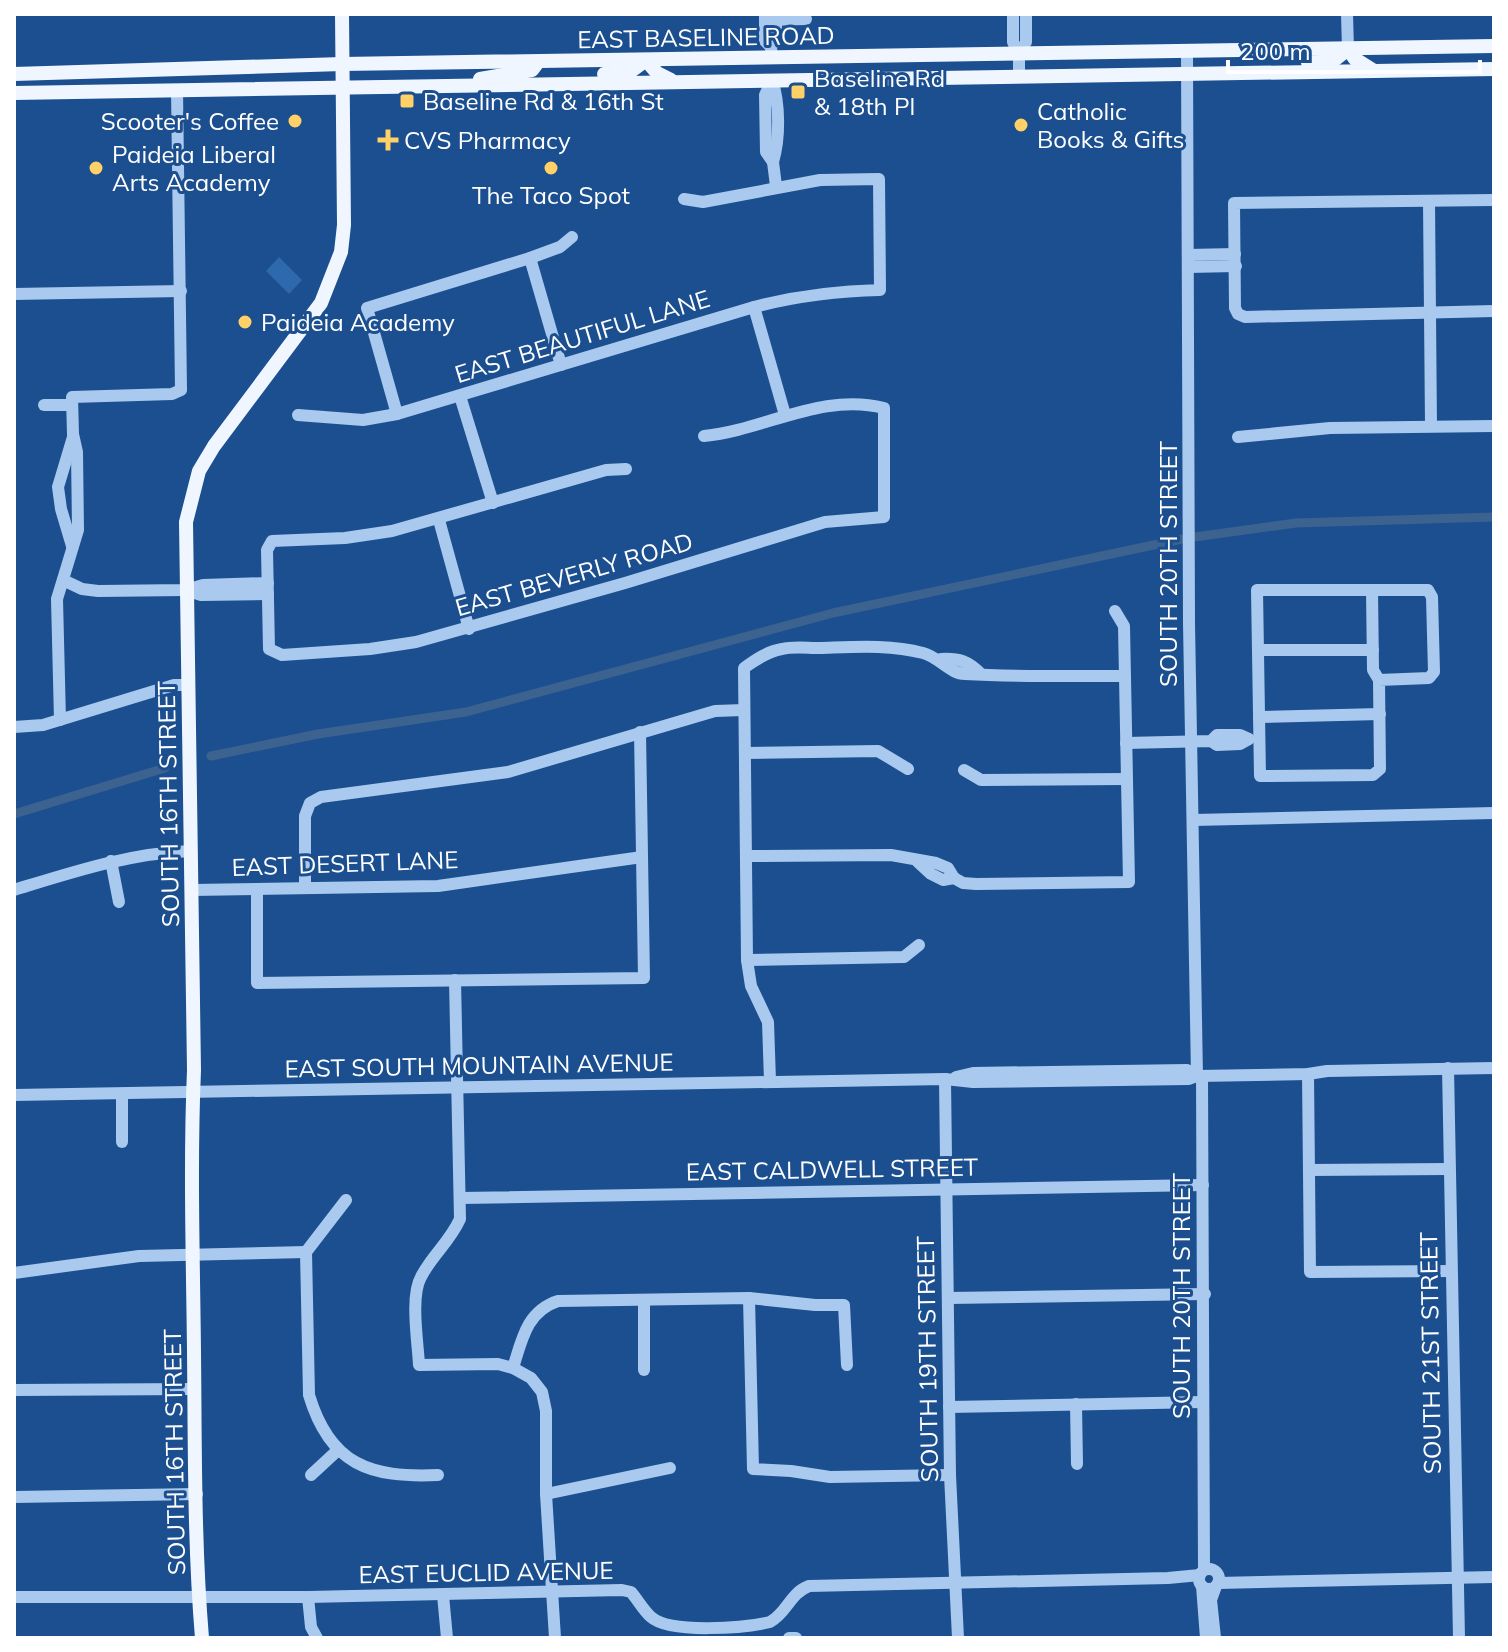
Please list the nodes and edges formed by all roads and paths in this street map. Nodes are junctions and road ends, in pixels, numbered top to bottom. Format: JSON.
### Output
{"nodes":[{"id":1,"x":342,"y":14,"type":"edge"},
{"id":2,"x":1013,"y":14,"type":"edge"},
{"id":3,"x":1026,"y":14,"type":"edge"},
{"id":4,"x":1347,"y":14,"type":"edge"},
{"id":5,"x":770,"y":17,"type":"edge"},
{"id":6,"x":806,"y":19,"type":"dead end"},
{"id":7,"x":1494,"y":46,"type":"edge"},
{"id":8,"x":1468,"y":47,"type":"junction"},
{"id":9,"x":1348,"y":49,"type":"junction"},
{"id":10,"x":1187,"y":52,"type":"junction"},
{"id":11,"x":771,"y":53,"type":"junction"},
{"id":12,"x":1019,"y":55,"type":"junction"},
{"id":13,"x":646,"y":60,"type":"junction"},
{"id":14,"x":538,"y":62,"type":"junction"},
{"id":15,"x":342,"y":64,"type":"junction"},
{"id":16,"x":177,"y":69,"type":"junction"},
{"id":17,"x":1494,"y":69,"type":"edge"},
{"id":18,"x":1469,"y":70,"type":"junction"},
{"id":19,"x":1375,"y":71,"type":"junction"},
{"id":20,"x":14,"y":74,"type":"edge"},
{"id":21,"x":1188,"y":74,"type":"junction"},
{"id":22,"x":1247,"y":74,"type":"junction"},
{"id":23,"x":1019,"y":77,"type":"junction"},
{"id":24,"x":772,"y":80,"type":"junction"},
{"id":25,"x":676,"y":82,"type":"junction"},
{"id":26,"x":569,"y":84,"type":"junction"},
{"id":27,"x":464,"y":85,"type":"junction"},
{"id":28,"x":343,"y":87,"type":"junction"},
{"id":29,"x":177,"y":90,"type":"junction"},
{"id":30,"x":14,"y":93,"type":"edge"},
{"id":31,"x":776,"y":186,"type":"junction"},
{"id":32,"x":684,"y":199,"type":"dead end"},
{"id":33,"x":1494,"y":200,"type":"edge"},
{"id":34,"x":1429,"y":201,"type":"junction"},
{"id":35,"x":572,"y":237,"type":"dead end"},
{"id":36,"x":530,"y":258,"type":"junction"},
{"id":37,"x":1236,"y":260,"type":"junction"},
{"id":38,"x":1188,"y":261,"type":"junction"},
{"id":39,"x":181,"y":291,"type":"junction"},
{"id":40,"x":14,"y":294,"type":"edge"},
{"id":41,"x":754,"y":307,"type":"junction"},
{"id":42,"x":1494,"y":311,"type":"edge"},
{"id":43,"x":1430,"y":313,"type":"junction"},
{"id":44,"x":561,"y":365,"type":"junction"},
{"id":45,"x":460,"y":396,"type":"junction"},
{"id":46,"x":72,"y":401,"type":"junction"},
{"id":47,"x":44,"y":405,"type":"dead end"},
{"id":48,"x":397,"y":414,"type":"junction"},
{"id":49,"x":298,"y":415,"type":"dead end"},
{"id":50,"x":785,"y":415,"type":"junction"},
{"id":51,"x":1431,"y":426,"type":"junction"},
{"id":52,"x":1494,"y":426,"type":"edge"},
{"id":53,"x":73,"y":434,"type":"junction"},
{"id":54,"x":704,"y":436,"type":"dead end"},
{"id":55,"x":1238,"y":437,"type":"dead end"},
{"id":56,"x":626,"y":469,"type":"dead end"},
{"id":57,"x":493,"y":503,"type":"junction"},
{"id":58,"x":439,"y":520,"type":"junction"},
{"id":59,"x":73,"y":548,"type":"junction"},
{"id":60,"x":63,"y":580,"type":"junction"},
{"id":61,"x":268,"y":589,"type":"junction"},
{"id":62,"x":186,"y":590,"type":"junction"},
{"id":63,"x":1372,"y":590,"type":"junction"},
{"id":64,"x":1115,"y":611,"type":"dead end"},
{"id":65,"x":469,"y":629,"type":"junction"},
{"id":66,"x":1258,"y":650,"type":"junction"},
{"id":67,"x":1373,"y":650,"type":"junction"},
{"id":68,"x":1125,"y":676,"type":"junction"},
{"id":69,"x":1379,"y":680,"type":"junction"},
{"id":70,"x":188,"y":685,"type":"junction"},
{"id":71,"x":744,"y":710,"type":"junction"},
{"id":72,"x":1380,"y":714,"type":"junction"},
{"id":73,"x":1259,"y":717,"type":"junction"},
{"id":74,"x":60,"y":720,"type":"junction"},
{"id":75,"x":14,"y":727,"type":"edge"},
{"id":76,"x":640,"y":732,"type":"junction"},
{"id":77,"x":1254,"y":739,"type":"junction"},
{"id":78,"x":1192,"y":741,"type":"junction"},
{"id":79,"x":1126,"y":743,"type":"junction"},
{"id":80,"x":745,"y":753,"type":"junction"},
{"id":81,"x":908,"y":769,"type":"dead end"},
{"id":82,"x":964,"y":770,"type":"dead end"},
{"id":83,"x":1127,"y":779,"type":"junction"},
{"id":84,"x":1494,"y":813,"type":"edge"},
{"id":85,"x":1193,"y":820,"type":"junction"},
{"id":86,"x":191,"y":851,"type":"junction"},
{"id":87,"x":746,"y":856,"type":"junction"},
{"id":88,"x":642,"y":857,"type":"junction"},
{"id":89,"x":111,"y":861,"type":"junction"},
{"id":90,"x":305,"y":887,"type":"junction"},
{"id":91,"x":257,"y":889,"type":"junction"},
{"id":92,"x":14,"y":890,"type":"edge"},
{"id":93,"x":192,"y":890,"type":"junction"},
{"id":94,"x":119,"y":902,"type":"dead end"},
{"id":95,"x":919,"y":945,"type":"dead end"},
{"id":96,"x":747,"y":960,"type":"junction"},
{"id":97,"x":455,"y":980,"type":"junction"},
{"id":98,"x":1448,"y":1068,"type":"junction"},
{"id":99,"x":1494,"y":1068,"type":"edge"},
{"id":100,"x":1308,"y":1074,"type":"junction"},
{"id":101,"x":1199,"y":1076,"type":"junction"},
{"id":102,"x":945,"y":1079,"type":"junction"},
{"id":103,"x":770,"y":1081,"type":"junction"},
{"id":104,"x":457,"y":1088,"type":"junction"},
{"id":105,"x":193,"y":1092,"type":"junction"},
{"id":106,"x":122,"y":1094,"type":"junction"},
{"id":107,"x":14,"y":1095,"type":"edge"},
{"id":108,"x":122,"y":1142,"type":"dead end"},
{"id":109,"x":1449,"y":1169,"type":"junction"},
{"id":110,"x":1309,"y":1170,"type":"junction"},
{"id":111,"x":1203,"y":1185,"type":"junction"},
{"id":112,"x":947,"y":1188,"type":"junction"},
{"id":113,"x":461,"y":1198,"type":"junction"},
{"id":114,"x":346,"y":1200,"type":"dead end"},
{"id":115,"x":306,"y":1252,"type":"junction"},
{"id":116,"x":193,"y":1255,"type":"junction"},
{"id":117,"x":1451,"y":1271,"type":"junction"},
{"id":118,"x":14,"y":1273,"type":"edge"},
{"id":119,"x":1205,"y":1294,"type":"junction"},
{"id":120,"x":749,"y":1298,"type":"junction"},
{"id":121,"x":948,"y":1298,"type":"junction"},
{"id":122,"x":644,"y":1300,"type":"junction"},
{"id":123,"x":847,"y":1365,"type":"dead end"},
{"id":124,"x":513,"y":1368,"type":"junction"},
{"id":125,"x":644,"y":1370,"type":"dead end"},
{"id":126,"x":195,"y":1389,"type":"junction"},
{"id":127,"x":14,"y":1390,"type":"edge"},
{"id":128,"x":1203,"y":1402,"type":"junction"},
{"id":129,"x":1076,"y":1404,"type":"junction"},
{"id":130,"x":949,"y":1407,"type":"junction"},
{"id":131,"x":338,"y":1450,"type":"junction"},
{"id":132,"x":1077,"y":1464,"type":"dead end"},
{"id":133,"x":670,"y":1468,"type":"dead end"},
{"id":134,"x":311,"y":1475,"type":"dead end"},
{"id":135,"x":438,"y":1475,"type":"dead end"},
{"id":136,"x":950,"y":1475,"type":"junction"},
{"id":137,"x":197,"y":1494,"type":"junction"},
{"id":138,"x":546,"y":1494,"type":"junction"},
{"id":139,"x":14,"y":1497,"type":"edge"},
{"id":140,"x":1494,"y":1577,"type":"edge"},
{"id":141,"x":1456,"y":1578,"type":"junction"},
{"id":142,"x":1209,"y":1579,"type":"junction"},
{"id":143,"x":957,"y":1582,"type":"junction"},
{"id":144,"x":551,"y":1592,"type":"junction"},
{"id":145,"x":443,"y":1595,"type":"junction"},
{"id":146,"x":198,"y":1596,"type":"junction"},
{"id":147,"x":14,"y":1597,"type":"edge"},
{"id":148,"x":308,"y":1597,"type":"junction"},
{"id":149,"x":706,"y":1633,"type":"edge"},
{"id":150,"x":202,"y":1638,"type":"edge"},
{"id":151,"x":317,"y":1638,"type":"edge"},
{"id":152,"x":447,"y":1638,"type":"edge"},
{"id":153,"x":555,"y":1638,"type":"edge"},
{"id":154,"x":789,"y":1638,"type":"edge"},
{"id":155,"x":796,"y":1638,"type":"edge"},
{"id":156,"x":958,"y":1638,"type":"edge"},
{"id":157,"x":1206,"y":1638,"type":"edge"},
{"id":158,"x":1215,"y":1638,"type":"edge"},
{"id":159,"x":1459,"y":1638,"type":"edge"}],
"edges":[{"from":1,"to":15,"type":"main road","name":"SOUTH 16TH STREET"},
{"from":2,"to":12,"type":"street"},
{"from":3,"to":12,"type":"street"},
{"from":4,"to":9,"type":"street"},
{"from":5,"to":6,"type":"street"},
{"from":5,"to":11,"type":"street"},
{"from":7,"to":8,"type":"main road","name":"EAST BASELINE ROAD"},
{"from":8,"to":9,"type":"main road","name":"EAST BASELINE ROAD"},
{"from":8,"to":18,"type":"main road"},
{"from":9,"to":10,"type":"main road","name":"EAST BASELINE ROAD"},
{"from":9,"to":19,"type":"main road"},
{"from":9,"to":22,"type":"main road"},
{"from":10,"to":12,"type":"main road","name":"EAST BASELINE ROAD"},
{"from":10,"to":21,"type":"street","name":"SOUTH 20TH STREET"},
{"from":11,"to":12,"type":"main road","name":"EAST BASELINE ROAD"},
{"from":11,"to":13,"type":"main road","name":"EAST BASELINE ROAD"},
{"from":11,"to":24,"type":"main road"},
{"from":12,"to":23,"type":"street"},
{"from":13,"to":14,"type":"main road","name":"EAST BASELINE ROAD"},
{"from":13,"to":25,"type":"main road"},
{"from":13,"to":26,"type":"main road"},
{"from":14,"to":15,"type":"main road","name":"EAST BASELINE ROAD"},
{"from":14,"to":27,"type":"main road"},
{"from":15,"to":16,"type":"main road","name":"EAST BASELINE ROAD"},
{"from":15,"to":28,"type":"main road","name":"SOUTH 16TH STREET"},
{"from":16,"to":20,"type":"main road","name":"EAST BASELINE ROAD"},
{"from":16,"to":29,"type":"main road"},
{"from":17,"to":18,"type":"main road","name":"EAST BASELINE ROAD"},
{"from":18,"to":19,"type":"main road","name":"EAST BASELINE ROAD"},
{"from":19,"to":22,"type":"main road","name":"EAST BASELINE ROAD"},
{"from":21,"to":22,"type":"main road","name":"EAST BASELINE ROAD"},
{"from":21,"to":23,"type":"main road","name":"EAST BASELINE ROAD"},
{"from":21,"to":38,"type":"street","name":"SOUTH 20TH STREET"},
{"from":23,"to":24,"type":"main road","name":"EAST BASELINE ROAD"},
{"from":24,"to":25,"type":"main road","name":"EAST BASELINE ROAD"},
{"from":24,"to":31,"type":"street"},
{"from":25,"to":26,"type":"main road","name":"EAST BASELINE ROAD"},
{"from":26,"to":27,"type":"main road","name":"EAST BASELINE ROAD"},
{"from":27,"to":28,"type":"main road","name":"EAST BASELINE ROAD"},
{"from":28,"to":29,"type":"main road","name":"EAST BASELINE ROAD"},
{"from":28,"to":62,"type":"main road","name":"SOUTH 16TH STREET"},
{"from":29,"to":30,"type":"main road","name":"EAST BASELINE ROAD"},
{"from":29,"to":39,"type":"street"},
{"from":31,"to":32,"type":"street"},
{"from":31,"to":41,"type":"street","name":"EAST BEAUTIFUL LANE"},
{"from":33,"to":34,"type":"street"},
{"from":34,"to":37,"type":"street"},
{"from":34,"to":43,"type":"street"},
{"from":35,"to":36,"type":"street"},
{"from":36,"to":44,"type":"street"},
{"from":36,"to":48,"type":"street"},
{"from":37,"to":38,"type":"street"},
{"from":37,"to":43,"type":"street"},
{"from":38,"to":78,"type":"street","name":"SOUTH 20TH STREET"},
{"from":39,"to":40,"type":"street"},
{"from":39,"to":46,"type":"street"},
{"from":41,"to":44,"type":"street","name":"EAST BEAUTIFUL LANE"},
{"from":41,"to":50,"type":"street"},
{"from":42,"to":43,"type":"street"},
{"from":43,"to":51,"type":"street"},
{"from":44,"to":45,"type":"street","name":"EAST BEAUTIFUL LANE"},
{"from":45,"to":48,"type":"street","name":"EAST BEAUTIFUL LANE"},
{"from":45,"to":57,"type":"street"},
{"from":46,"to":47,"type":"street"},
{"from":46,"to":53,"type":"street"},
{"from":48,"to":49,"type":"street","name":"EAST BEAUTIFUL LANE"},
{"from":50,"to":54,"type":"street"},
{"from":50,"to":65,"type":"street","name":"EAST BEVERLY ROAD"},
{"from":51,"to":52,"type":"street"},
{"from":51,"to":55,"type":"street"},
{"from":53,"to":59,"type":"street"},
{"from":53,"to":59,"type":"street"},
{"from":56,"to":57,"type":"street"},
{"from":57,"to":58,"type":"street"},
{"from":58,"to":61,"type":"street"},
{"from":58,"to":65,"type":"street"},
{"from":59,"to":60,"type":"street"},
{"from":60,"to":62,"type":"street"},
{"from":60,"to":74,"type":"street"},
{"from":61,"to":62,"type":"street"},
{"from":61,"to":65,"type":"street","name":"EAST BEVERLY ROAD"},
{"from":62,"to":70,"type":"main road","name":"SOUTH 16TH STREET"},
{"from":63,"to":66,"type":"street"},
{"from":63,"to":67,"type":"street"},
{"from":63,"to":69,"type":"street"},
{"from":64,"to":68,"type":"street"},
{"from":66,"to":67,"type":"street"},
{"from":66,"to":73,"type":"street"},
{"from":67,"to":69,"type":"street"},
{"from":68,"to":71,"type":"street"},
{"from":68,"to":79,"type":"street"},
{"from":69,"to":72,"type":"street"},
{"from":70,"to":74,"type":"street"},
{"from":70,"to":86,"type":"main road","name":"SOUTH 16TH STREET"},
{"from":71,"to":76,"type":"street"},
{"from":71,"to":80,"type":"street"},
{"from":72,"to":73,"type":"street"},
{"from":72,"to":77,"type":"street"},
{"from":73,"to":77,"type":"street"},
{"from":74,"to":75,"type":"street"},
{"from":76,"to":88,"type":"street"},
{"from":76,"to":90,"type":"street"},
{"from":77,"to":78,"type":"street"},
{"from":78,"to":79,"type":"street"},
{"from":78,"to":85,"type":"street","name":"SOUTH 20TH STREET"},
{"from":79,"to":83,"type":"street"},
{"from":80,"to":81,"type":"street"},
{"from":80,"to":87,"type":"street"},
{"from":82,"to":83,"type":"street"},
{"from":83,"to":87,"type":"street"},
{"from":84,"to":85,"type":"street"},
{"from":85,"to":101,"type":"street","name":"SOUTH 20TH STREET"},
{"from":86,"to":89,"type":"street"},
{"from":86,"to":93,"type":"main road","name":"SOUTH 16TH STREET"},
{"from":87,"to":96,"type":"street"},
{"from":88,"to":90,"type":"street","name":"EAST DESERT LANE"},
{"from":88,"to":97,"type":"street"},
{"from":89,"to":92,"type":"street"},
{"from":89,"to":94,"type":"street"},
{"from":90,"to":91,"type":"street","name":"EAST DESERT LANE"},
{"from":91,"to":93,"type":"street","name":"EAST DESERT LANE"},
{"from":91,"to":97,"type":"street"},
{"from":93,"to":105,"type":"main road","name":"SOUTH 16TH STREET"},
{"from":95,"to":96,"type":"street"},
{"from":96,"to":103,"type":"street"},
{"from":97,"to":104,"type":"street"},
{"from":98,"to":99,"type":"street","name":"EAST SOUTH MOUNTAIN AVENUE"},
{"from":98,"to":100,"type":"street","name":"EAST SOUTH MOUNTAIN AVENUE"},
{"from":98,"to":109,"type":"street","name":"SOUTH 21ST STREET"},
{"from":100,"to":101,"type":"street","name":"EAST SOUTH MOUNTAIN AVENUE"},
{"from":100,"to":110,"type":"street"},
{"from":101,"to":102,"type":"street","name":"EAST SOUTH MOUNTAIN AVENUE"},
{"from":101,"to":111,"type":"street","name":"SOUTH 20TH STREET"},
{"from":102,"to":103,"type":"street","name":"EAST SOUTH MOUNTAIN AVENUE"},
{"from":102,"to":112,"type":"street","name":"SOUTH 19TH STREET"},
{"from":103,"to":104,"type":"street","name":"EAST SOUTH MOUNTAIN AVENUE"},
{"from":104,"to":105,"type":"street","name":"EAST SOUTH MOUNTAIN AVENUE"},
{"from":104,"to":113,"type":"street"},
{"from":105,"to":106,"type":"street","name":"EAST SOUTH MOUNTAIN AVENUE"},
{"from":105,"to":116,"type":"main road","name":"SOUTH 16TH STREET"},
{"from":106,"to":107,"type":"street","name":"EAST SOUTH MOUNTAIN AVENUE"},
{"from":106,"to":108,"type":"street"},
{"from":109,"to":110,"type":"street"},
{"from":109,"to":117,"type":"street","name":"SOUTH 21ST STREET"},
{"from":110,"to":117,"type":"street"},
{"from":111,"to":112,"type":"street","name":"EAST CALDWELL STREET"},
{"from":111,"to":119,"type":"street","name":"SOUTH 20TH STREET"},
{"from":112,"to":113,"type":"street","name":"EAST CALDWELL STREET"},
{"from":112,"to":121,"type":"street","name":"SOUTH 19TH STREET"},
{"from":113,"to":124,"type":"street"},
{"from":114,"to":115,"type":"street"},
{"from":115,"to":116,"type":"street"},
{"from":115,"to":131,"type":"street"},
{"from":116,"to":118,"type":"street"},
{"from":116,"to":126,"type":"main road","name":"SOUTH 16TH STREET"},
{"from":117,"to":141,"type":"street","name":"SOUTH 21ST STREET"},
{"from":119,"to":121,"type":"street"},
{"from":119,"to":128,"type":"street","name":"SOUTH 20TH STREET"},
{"from":120,"to":122,"type":"street"},
{"from":120,"to":123,"type":"street"},
{"from":120,"to":136,"type":"street"},
{"from":121,"to":130,"type":"street","name":"SOUTH 19TH STREET"},
{"from":122,"to":124,"type":"street"},
{"from":122,"to":125,"type":"street"},
{"from":124,"to":138,"type":"street"},
{"from":126,"to":127,"type":"street"},
{"from":126,"to":137,"type":"main road","name":"SOUTH 16TH STREET"},
{"from":128,"to":129,"type":"street"},
{"from":128,"to":142,"type":"street","name":"SOUTH 20TH STREET"},
{"from":129,"to":130,"type":"street"},
{"from":129,"to":132,"type":"street"},
{"from":130,"to":136,"type":"street","name":"SOUTH 19TH STREET"},
{"from":131,"to":134,"type":"street"},
{"from":131,"to":135,"type":"street"},
{"from":133,"to":138,"type":"street"},
{"from":136,"to":143,"type":"street","name":"SOUTH 19TH STREET"},
{"from":137,"to":139,"type":"street"},
{"from":137,"to":146,"type":"main road","name":"SOUTH 16TH STREET"},
{"from":138,"to":144,"type":"street"},
{"from":140,"to":141,"type":"street","name":"EAST EUCLID AVENUE"},
{"from":141,"to":142,"type":"street","name":"EAST EUCLID AVENUE"},
{"from":141,"to":159,"type":"street","name":"SOUTH 21ST STREET"},
{"from":142,"to":143,"type":"street","name":"EAST EUCLID AVENUE"},
{"from":142,"to":157,"type":"street","name":"SOUTH 20TH STREET"},
{"from":142,"to":158,"type":"street","name":"SOUTH 20TH STREET"},
{"from":143,"to":149,"type":"street","name":"EAST EUCLID AVENUE"},
{"from":143,"to":156,"type":"street","name":"SOUTH 19TH STREET"},
{"from":144,"to":145,"type":"street","name":"EAST EUCLID AVENUE"},
{"from":144,"to":149,"type":"street","name":"EAST EUCLID AVENUE"},
{"from":144,"to":153,"type":"street"},
{"from":145,"to":148,"type":"street","name":"EAST EUCLID AVENUE"},
{"from":145,"to":152,"type":"street"},
{"from":146,"to":147,"type":"street","name":"EAST EUCLID AVENUE"},
{"from":146,"to":148,"type":"street","name":"EAST EUCLID AVENUE"},
{"from":146,"to":150,"type":"main road","name":"SOUTH 16TH STREET"},
{"from":148,"to":151,"type":"street"},
{"from":154,"to":155,"type":"street"}]}
